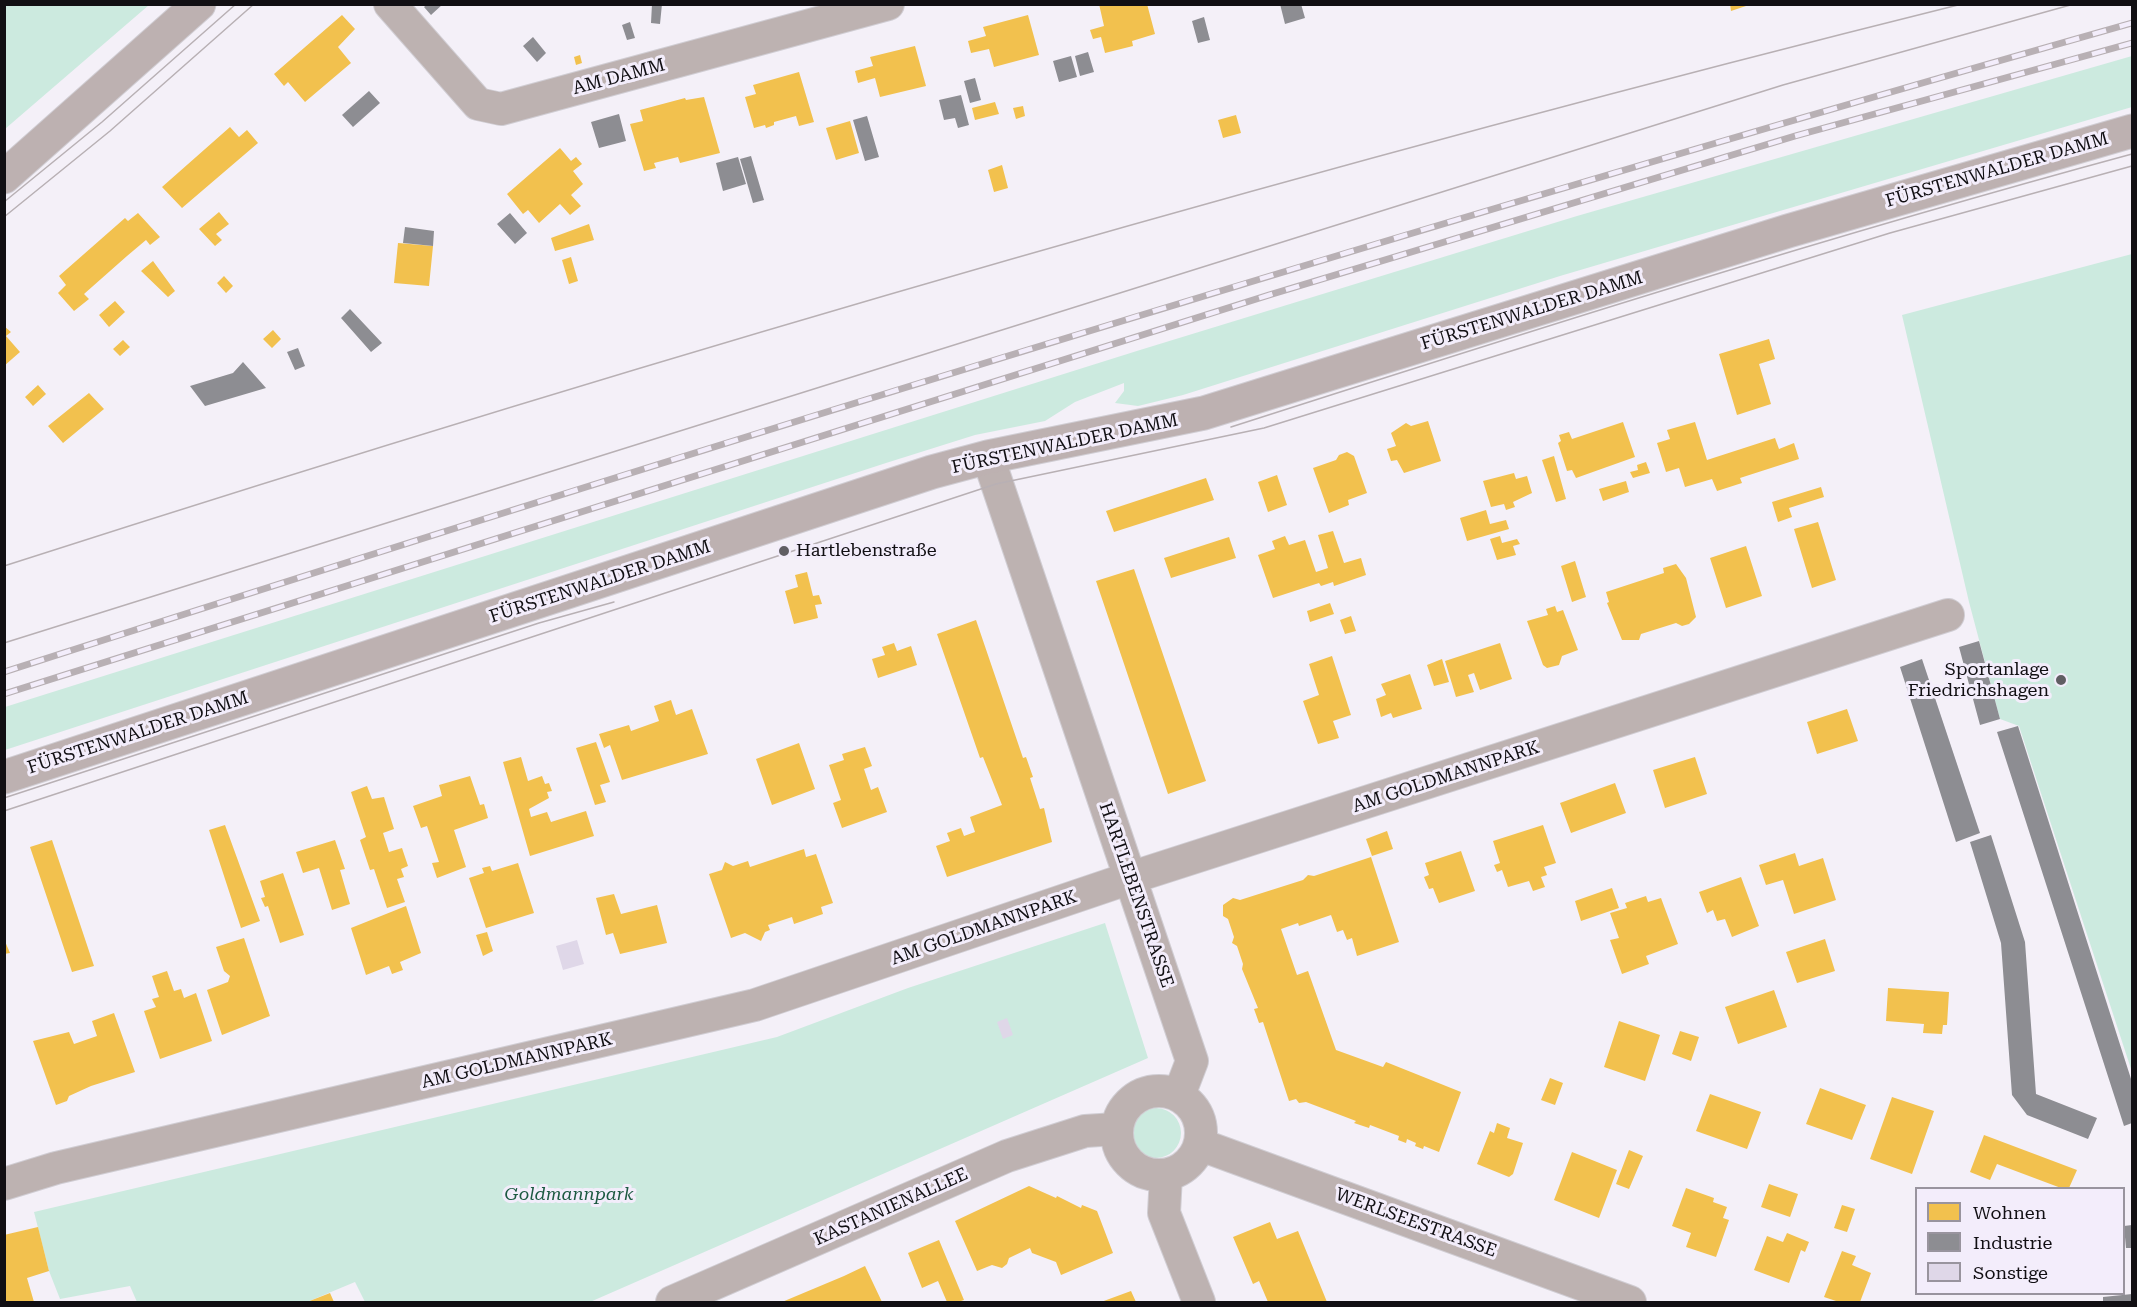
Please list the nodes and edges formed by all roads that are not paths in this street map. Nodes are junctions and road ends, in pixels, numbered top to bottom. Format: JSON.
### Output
{"nodes":[{"id":1,"x":199,"y":4,"type":"edge"},
{"id":2,"x":390,"y":4,"type":"edge"},
{"id":3,"x":888,"y":4,"type":"edge"},
{"id":4,"x":2133,"y":130,"type":"edge"},
{"id":5,"x":4,"y":177,"type":"edge"},
{"id":6,"x":988,"y":457,"type":"junction"},
{"id":7,"x":1948,"y":615,"type":"dead end"},
{"id":8,"x":4,"y":777,"type":"edge"},
{"id":9,"x":1130,"y":878,"type":"junction"},
{"id":10,"x":1179,"y":1095,"type":"junction"},
{"id":11,"x":1116,"y":1129,"type":"junction"},
{"id":12,"x":1201,"y":1145,"type":"junction"},
{"id":13,"x":1166,"y":1175,"type":"junction"},
{"id":14,"x":4,"y":1184,"type":"edge"},
{"id":15,"x":672,"y":1302,"type":"edge"},
{"id":16,"x":1199,"y":1302,"type":"edge"},
{"id":17,"x":1630,"y":1302,"type":"edge"}],
"edges":[{"from":1,"to":5,"type":"main road"},
{"from":2,"to":3,"type":"street","name":"AM DAMM"},
{"from":4,"to":6,"type":"main road","name":"FÜRSTENWALDER DAMM"},
{"from":6,"to":8,"type":"main road","name":"FÜRSTENWALDER DAMM"},
{"from":6,"to":9,"type":"street","name":"HARTLEBENSTRASSE"},
{"from":7,"to":9,"type":"street","name":"AM GOLDMANNPARK"},
{"from":9,"to":10,"type":"street","name":"HARTLEBENSTRASSE"},
{"from":9,"to":14,"type":"street","name":"AM GOLDMANNPARK"},
{"from":10,"to":11,"type":"street"},
{"from":10,"to":12,"type":"street"},
{"from":11,"to":13,"type":"street"},
{"from":11,"to":15,"type":"street","name":"KASTANIENALLEE"},
{"from":12,"to":13,"type":"street"},
{"from":12,"to":17,"type":"street","name":"WERLSEESTRASSE"},
{"from":13,"to":16,"type":"street"}]}
